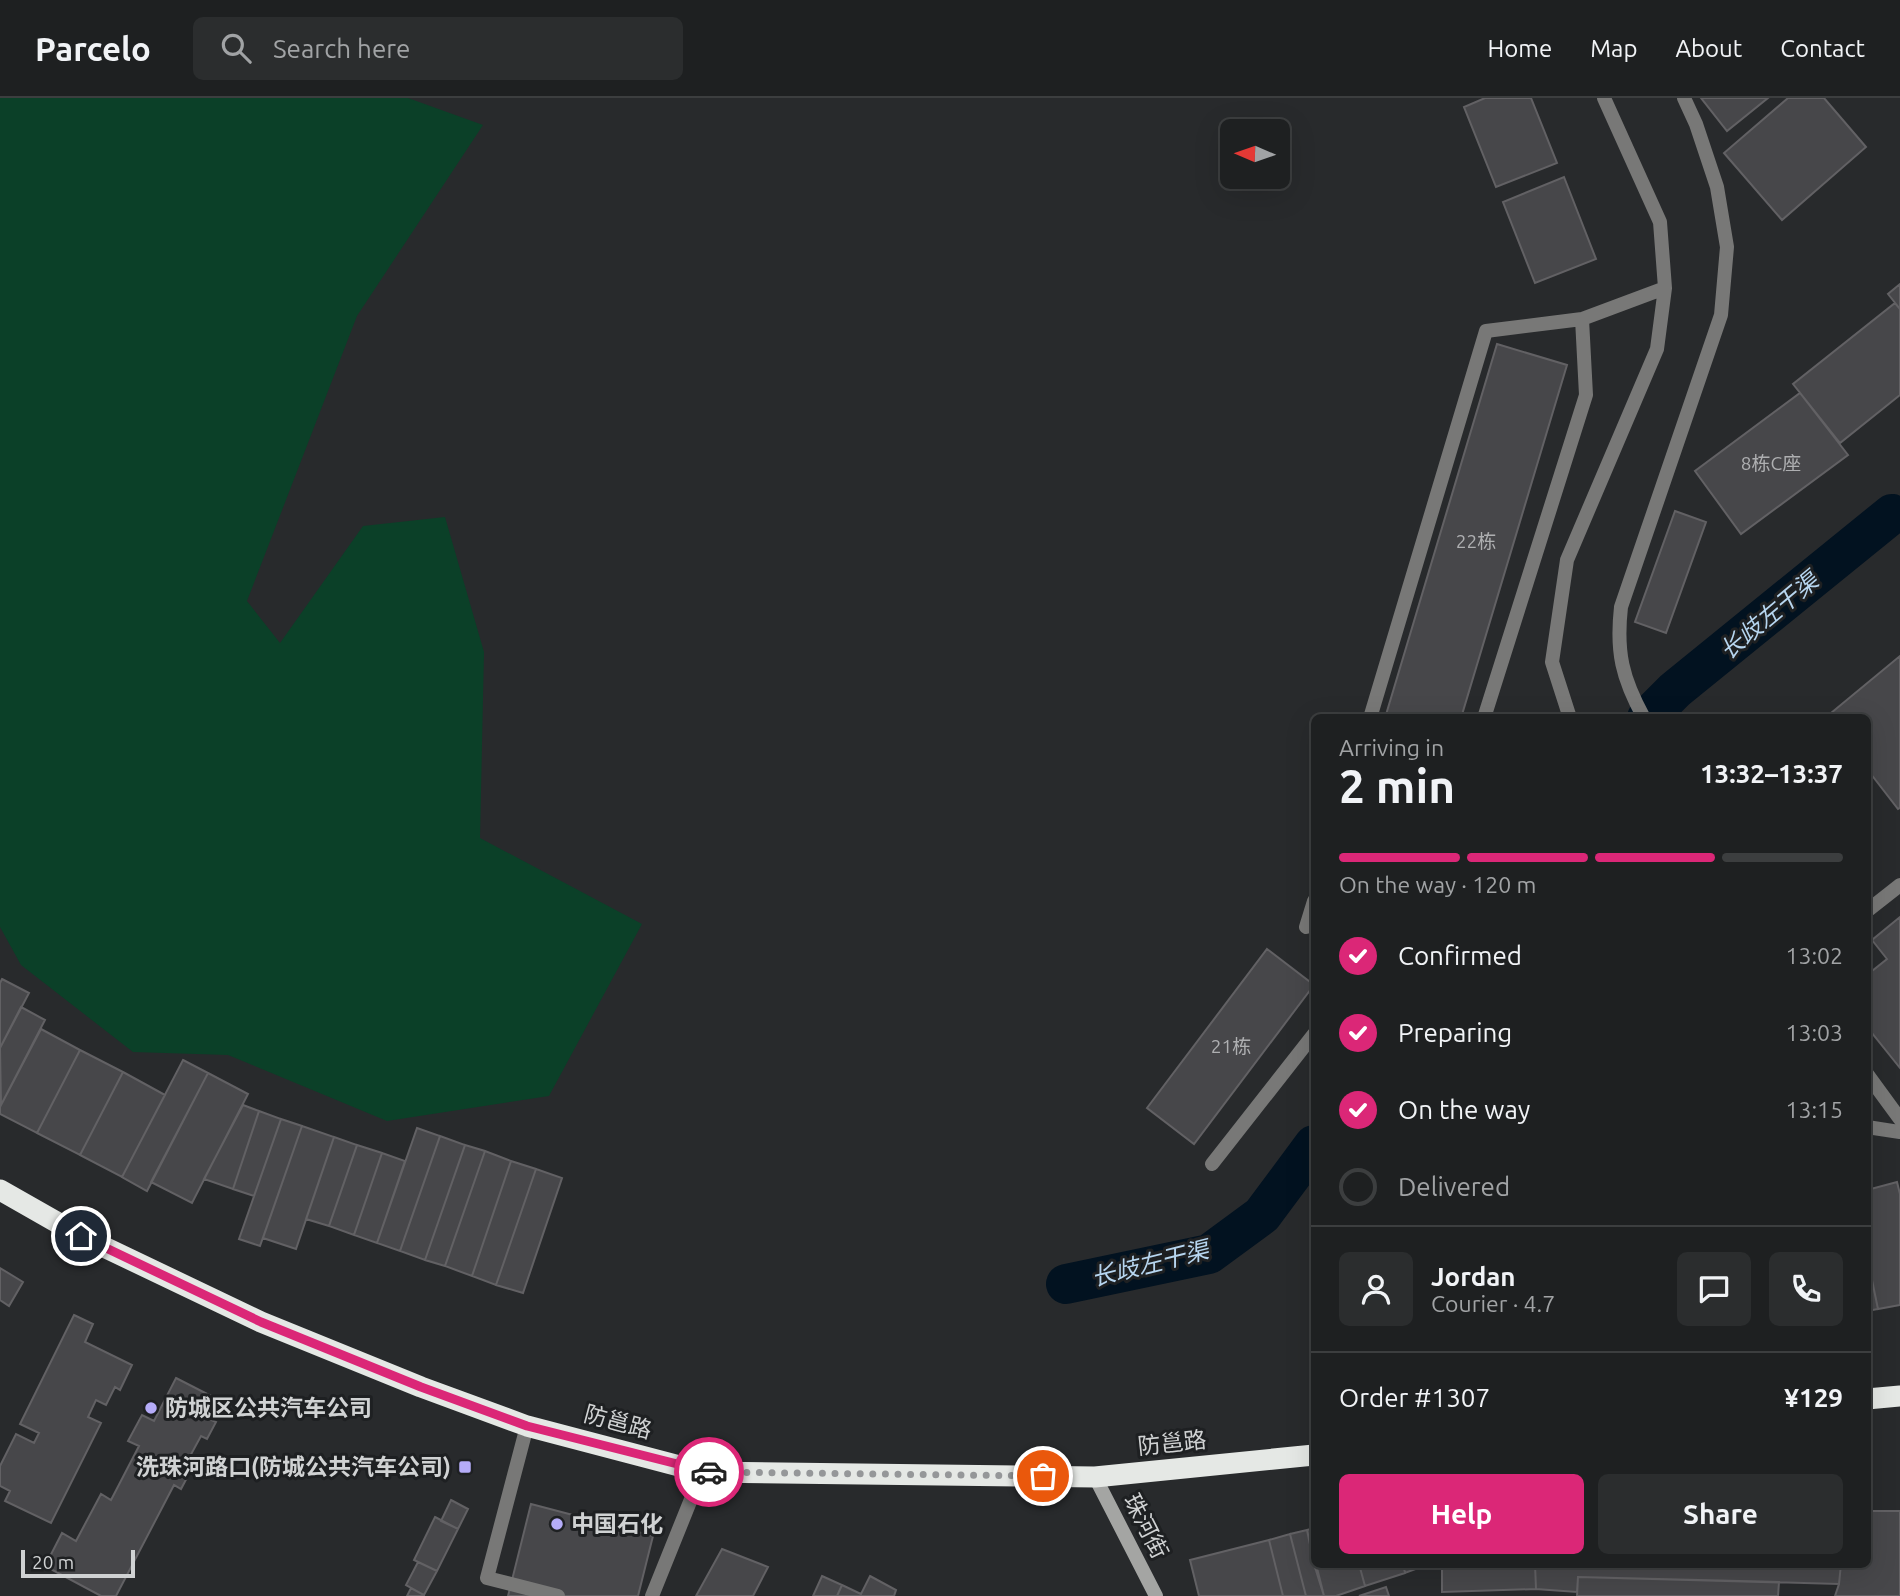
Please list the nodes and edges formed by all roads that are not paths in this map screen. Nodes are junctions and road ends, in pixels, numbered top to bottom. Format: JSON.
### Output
{"nodes":[{"id":1,"x":1604,"y":98,"type":"edge"},
{"id":2,"x":1684,"y":98,"type":"edge"},
{"id":3,"x":1665,"y":288,"type":"junction"},
{"id":4,"x":1582,"y":319,"type":"junction"},
{"id":5,"x":1371,"y":714,"type":"edge"},
{"id":6,"x":1485,"y":714,"type":"edge"},
{"id":7,"x":1569,"y":714,"type":"edge"},
{"id":8,"x":1642,"y":714,"type":"edge"},
{"id":9,"x":1900,"y":885,"type":"edge"},
{"id":10,"x":1871,"y":908,"type":"edge"},
{"id":11,"x":1311,"y":911,"type":"edge"},
{"id":12,"x":1306,"y":927,"type":"dead end"},
{"id":13,"x":1311,"y":1038,"type":"edge"},
{"id":14,"x":1871,"y":1079,"type":"edge"},
{"id":15,"x":1900,"y":1119,"type":"edge"},
{"id":16,"x":1871,"y":1128,"type":"edge"},
{"id":17,"x":1900,"y":1132,"type":"edge"},
{"id":18,"x":1212,"y":1164,"type":"dead end"},
{"id":19,"x":0,"y":1190,"type":"edge"},
{"id":20,"x":1900,"y":1396,"type":"edge"},
{"id":21,"x":1871,"y":1399,"type":"edge"},
{"id":22,"x":527,"y":1426,"type":"junction"},
{"id":23,"x":1311,"y":1455,"type":"edge"},
{"id":24,"x":702,"y":1472,"type":"junction"},
{"id":25,"x":1095,"y":1477,"type":"junction"},
{"id":26,"x":558,"y":1596,"type":"edge"},
{"id":27,"x":652,"y":1596,"type":"edge"},
{"id":28,"x":1156,"y":1596,"type":"edge"}],
"edges":[{"from":1,"to":3,"type":"street"},
{"from":2,"to":8,"type":"street"},
{"from":3,"to":4,"type":"street"},
{"from":3,"to":7,"type":"street"},
{"from":4,"to":5,"type":"street"},
{"from":4,"to":6,"type":"street"},
{"from":9,"to":10,"type":"street"},
{"from":11,"to":12,"type":"street"},
{"from":13,"to":18,"type":"street"},
{"from":14,"to":15,"type":"street"},
{"from":16,"to":17,"type":"street"},
{"from":19,"to":22,"type":"highway","name":"防邕路"},
{"from":20,"to":21,"type":"highway"},
{"from":22,"to":24,"type":"highway","name":"防邕路"},
{"from":22,"to":26,"type":"street"},
{"from":23,"to":25,"type":"highway","name":"防邕路"},
{"from":24,"to":25,"type":"highway","name":"防邕路"},
{"from":24,"to":27,"type":"street"},
{"from":25,"to":28,"type":"street","name":"珠河街"}]}
